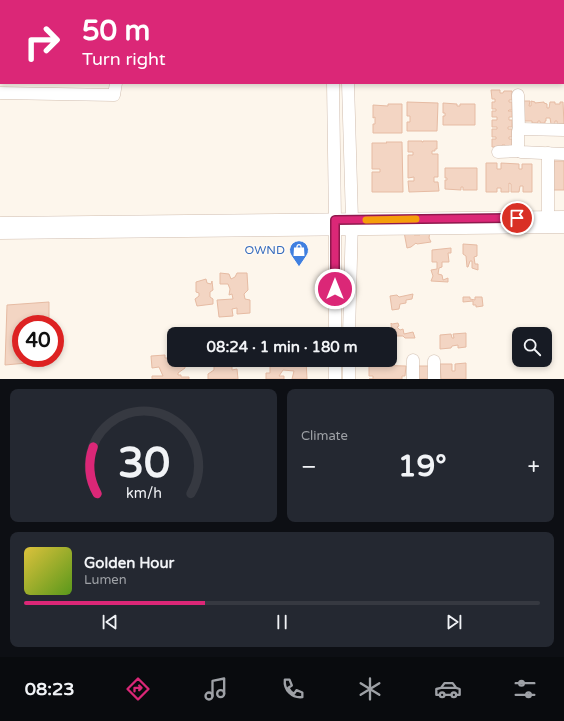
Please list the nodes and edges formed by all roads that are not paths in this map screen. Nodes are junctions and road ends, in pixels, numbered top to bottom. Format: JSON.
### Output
{"nodes":[{"id":1,"x":116,"y":84,"type":"edge"},
{"id":2,"x":333,"y":84,"type":"edge"},
{"id":3,"x":348,"y":84,"type":"edge"},
{"id":4,"x":0,"y":93,"type":"edge"},
{"id":5,"x":518,"y":95,"type":"dead end"},
{"id":6,"x":519,"y":130,"type":"junction"},
{"id":7,"x":564,"y":130,"type":"edge"},
{"id":8,"x":519,"y":151,"type":"junction"},
{"id":9,"x":498,"y":152,"type":"dead end"},
{"id":10,"x":548,"y":153,"type":"junction"},
{"id":11,"x":564,"y":154,"type":"edge"},
{"id":12,"x":564,"y":217,"type":"edge"},
{"id":13,"x":548,"y":218,"type":"junction"},
{"id":14,"x":0,"y":223,"type":"edge"},
{"id":15,"x":335,"y":224,"type":"junction"},
{"id":16,"x":352,"y":224,"type":"junction"},
{"id":17,"x":564,"y":227,"type":"edge"},
{"id":18,"x":0,"y":233,"type":"edge"},
{"id":19,"x":335,"y":327,"type":"edge"},
{"id":20,"x":349,"y":327,"type":"edge"},
{"id":21,"x":413,"y":360,"type":"dead end"},
{"id":22,"x":434,"y":362,"type":"dead end"},
{"id":23,"x":335,"y":367,"type":"edge"},
{"id":24,"x":349,"y":367,"type":"edge"},
{"id":25,"x":335,"y":379,"type":"edge"},
{"id":26,"x":348,"y":379,"type":"edge"},
{"id":27,"x":413,"y":379,"type":"edge"},
{"id":28,"x":434,"y":379,"type":"edge"}],
"edges":[{"from":1,"to":4,"type":"street"},
{"from":2,"to":15,"type":"street"},
{"from":3,"to":16,"type":"street"},
{"from":5,"to":6,"type":"street"},
{"from":6,"to":7,"type":"street"},
{"from":6,"to":8,"type":"street"},
{"from":8,"to":9,"type":"street"},
{"from":8,"to":10,"type":"street"},
{"from":10,"to":11,"type":"street"},
{"from":10,"to":13,"type":"street"},
{"from":12,"to":13,"type":"street"},
{"from":13,"to":16,"type":"street"},
{"from":14,"to":15,"type":"street"},
{"from":15,"to":16,"type":"street"},
{"from":15,"to":18,"type":"street"},
{"from":15,"to":19,"type":"street"},
{"from":16,"to":17,"type":"street"},
{"from":16,"to":20,"type":"street"},
{"from":21,"to":27,"type":"street"},
{"from":22,"to":28,"type":"street"},
{"from":23,"to":25,"type":"street"},
{"from":24,"to":26,"type":"street"}]}
